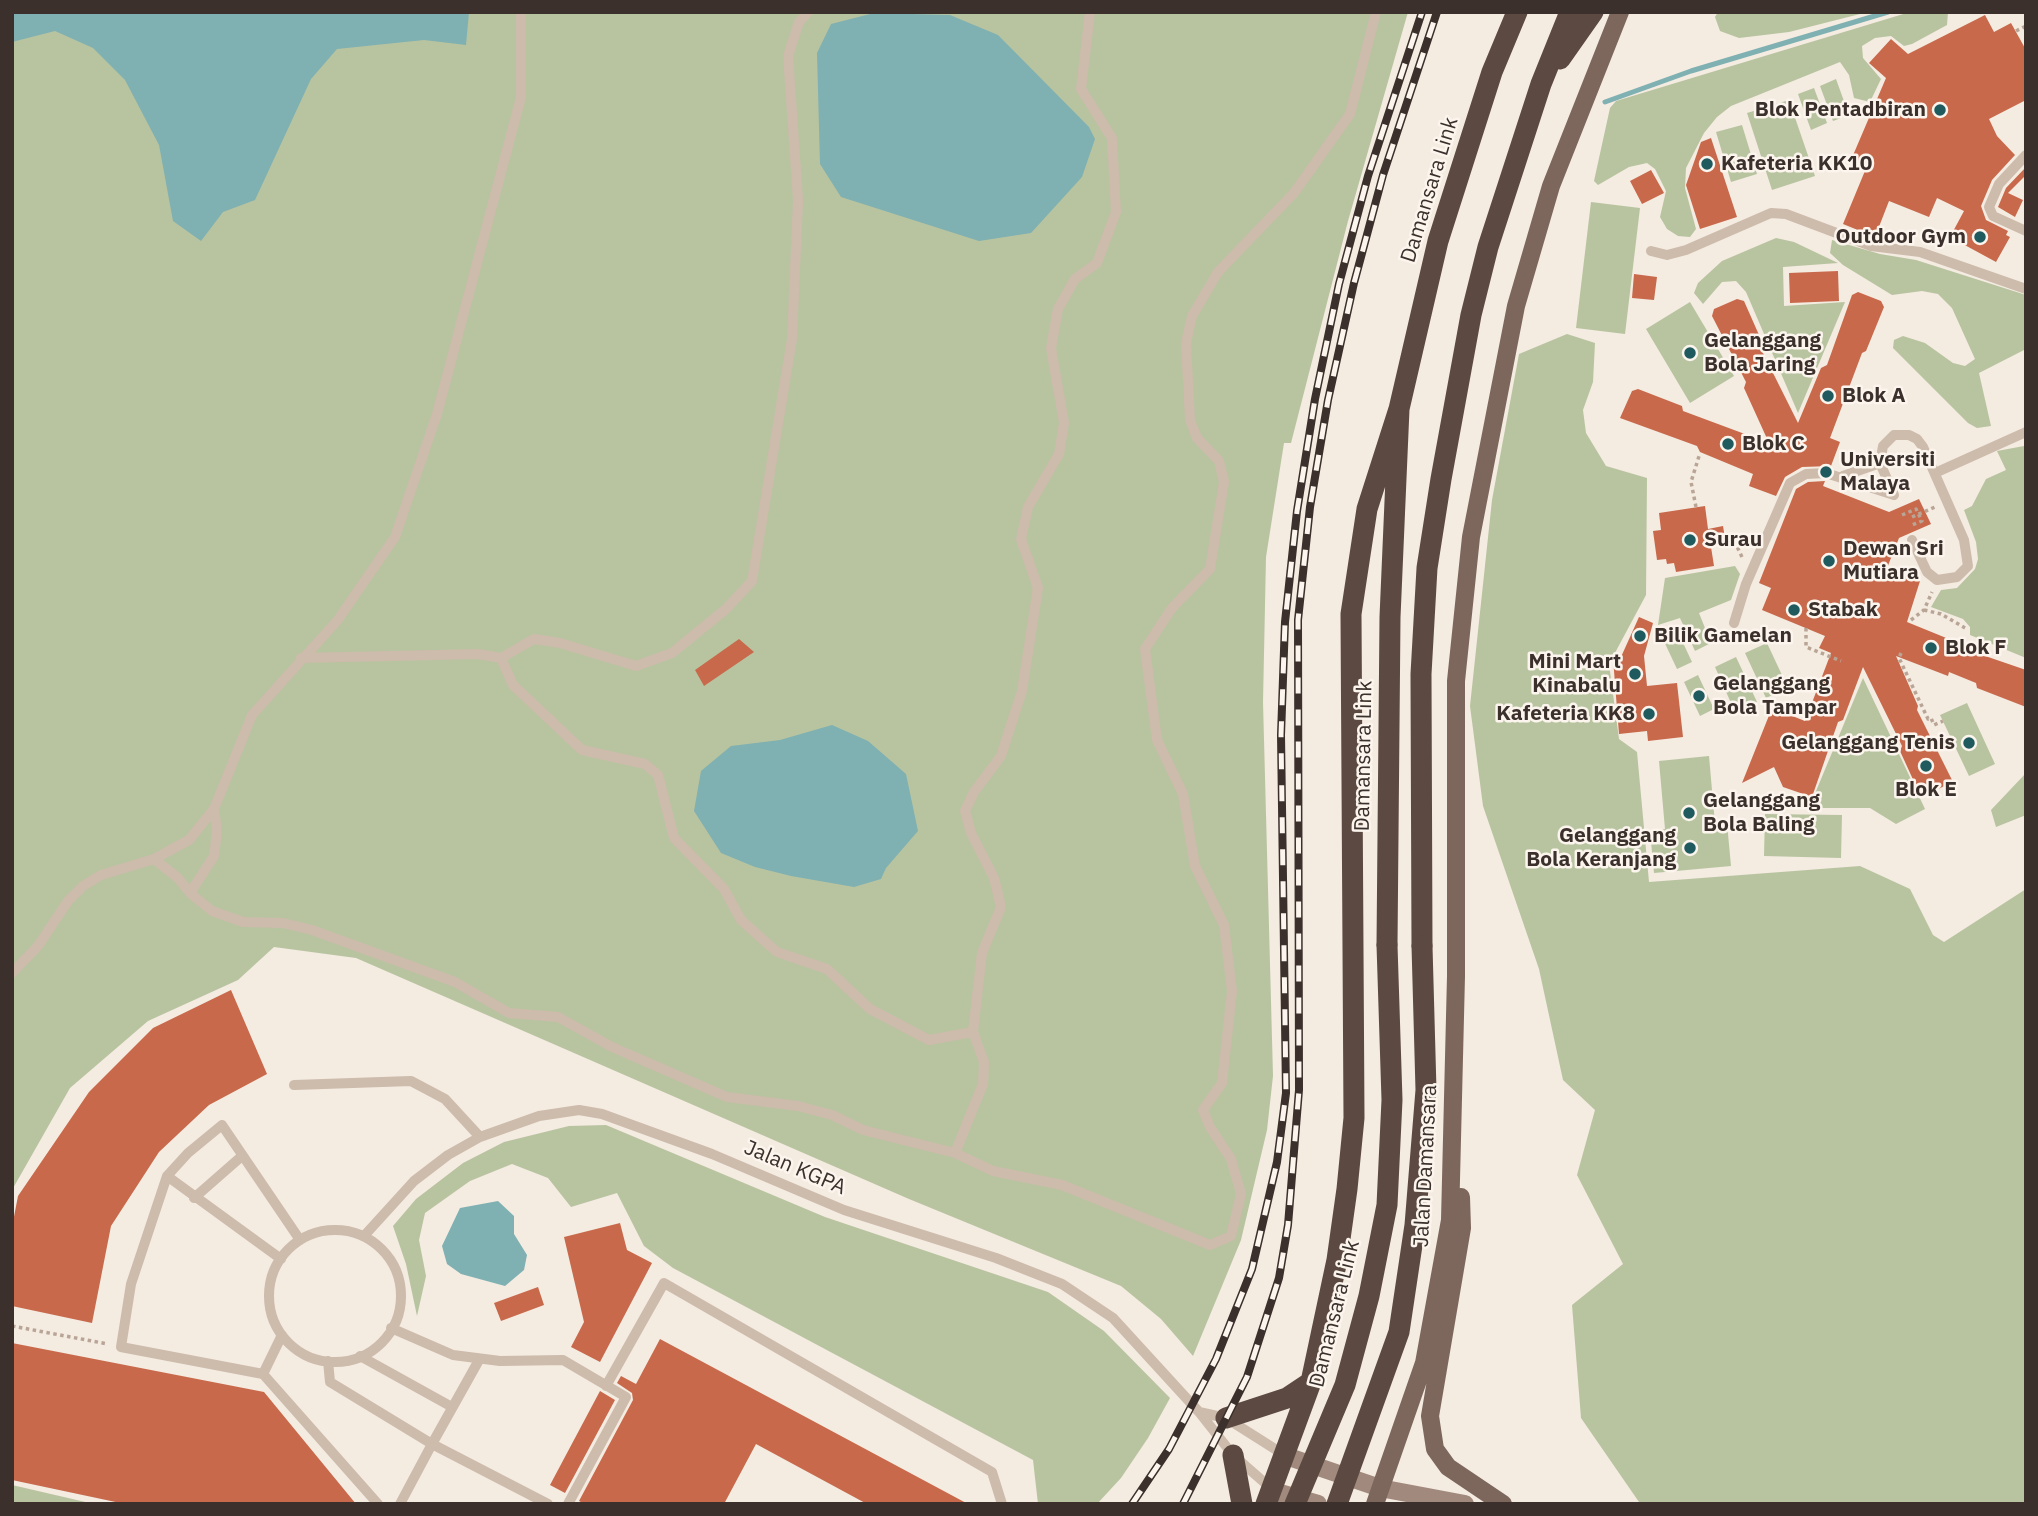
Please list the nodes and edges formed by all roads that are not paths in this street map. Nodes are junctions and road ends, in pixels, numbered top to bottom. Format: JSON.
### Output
{"nodes":[{"id":1,"x":808,"y":12,"type":"edge"},
{"id":2,"x":1090,"y":12,"type":"edge"},
{"id":3,"x":1376,"y":12,"type":"edge"},
{"id":4,"x":1517,"y":12,"type":"edge"},
{"id":5,"x":1570,"y":12,"type":"edge"},
{"id":6,"x":1593,"y":12,"type":"edge"},
{"id":7,"x":1620,"y":12,"type":"edge"},
{"id":8,"x":524,"y":15,"type":"edge"},
{"id":9,"x":1541,"y":84,"type":"junction"},
{"id":10,"x":2026,"y":155,"type":"edge"},
{"id":11,"x":2024,"y":228,"type":"edge"},
{"id":12,"x":1651,"y":251,"type":"dead end"},
{"id":13,"x":2026,"y":289,"type":"edge"},
{"id":14,"x":1399,"y":409,"type":"junction"},
{"id":15,"x":2026,"y":432,"type":"edge"},
{"id":16,"x":1880,"y":463,"type":"junction"},
{"id":17,"x":1935,"y":473,"type":"junction"},
{"id":18,"x":1843,"y":476,"type":"junction"},
{"id":19,"x":1912,"y":540,"type":"dead end"},
{"id":20,"x":1734,"y":623,"type":"dead end"},
{"id":21,"x":301,"y":658,"type":"junction"},
{"id":22,"x":501,"y":658,"type":"junction"},
{"id":23,"x":214,"y":808,"type":"junction"},
{"id":24,"x":154,"y":859,"type":"junction"},
{"id":25,"x":190,"y":893,"type":"junction"},
{"id":26,"x":12,"y":973,"type":"edge"},
{"id":27,"x":1456,"y":976,"type":"junction"},
{"id":28,"x":972,"y":1032,"type":"junction"},
{"id":29,"x":293,"y":1085,"type":"dead end"},
{"id":30,"x":481,"y":1137,"type":"junction"},
{"id":31,"x":955,"y":1153,"type":"junction"},
{"id":32,"x":242,"y":1156,"type":"junction"},
{"id":33,"x":167,"y":1177,"type":"junction"},
{"id":34,"x":194,"y":1198,"type":"junction"},
{"id":35,"x":364,"y":1236,"type":"junction"},
{"id":36,"x":299,"y":1240,"type":"junction"},
{"id":37,"x":281,"y":1259,"type":"junction"},
{"id":38,"x":391,"y":1328,"type":"junction"},
{"id":39,"x":282,"y":1335,"type":"junction"},
{"id":40,"x":359,"y":1356,"type":"junction"},
{"id":41,"x":479,"y":1360,"type":"junction"},
{"id":42,"x":328,"y":1361,"type":"junction"},
{"id":43,"x":263,"y":1374,"type":"junction"},
{"id":44,"x":1311,"y":1382,"type":"junction"},
{"id":45,"x":606,"y":1386,"type":"junction"},
{"id":46,"x":452,"y":1407,"type":"junction"},
{"id":47,"x":1199,"y":1412,"type":"junction"},
{"id":48,"x":1226,"y":1418,"type":"junction"},
{"id":49,"x":432,"y":1444,"type":"junction"},
{"id":50,"x":1233,"y":1455,"type":"junction"},
{"id":51,"x":1286,"y":1456,"type":"junction"},
{"id":52,"x":1378,"y":1496,"type":"edge"},
{"id":53,"x":1270,"y":1497,"type":"edge"},
{"id":54,"x":378,"y":1504,"type":"edge"},
{"id":55,"x":400,"y":1504,"type":"edge"},
{"id":56,"x":548,"y":1504,"type":"edge"},
{"id":57,"x":568,"y":1504,"type":"edge"},
{"id":58,"x":1002,"y":1504,"type":"edge"},
{"id":59,"x":1241,"y":1504,"type":"edge"},
{"id":60,"x":1295,"y":1504,"type":"edge"},
{"id":61,"x":1318,"y":1504,"type":"edge"},
{"id":62,"x":1337,"y":1504,"type":"edge"},
{"id":63,"x":1465,"y":1504,"type":"edge"},
{"id":64,"x":1503,"y":1504,"type":"edge"}],
"edges":[{"from":1,"to":22,"type":"lane"},
{"from":2,"to":28,"type":"lane"},
{"from":3,"to":31,"type":"lane"},
{"from":4,"to":14,"type":"highway","name":"Damansara Link"},
{"from":5,"to":9,"type":"highway"},
{"from":6,"to":9,"type":"highway"},
{"from":7,"to":27,"type":"main road","name":"Jalan Damansara"},
{"from":8,"to":21,"type":"lane"},
{"from":9,"to":62,"type":"highway","bridge":true},
{"from":10,"to":11,"type":"lane"},
{"from":12,"to":13,"type":"lane"},
{"from":14,"to":44,"type":"highway"},
{"from":14,"to":60,"type":"highway","name":"Damansara Link","bridge":true},
{"from":15,"to":17,"type":"lane"},
{"from":16,"to":17,"type":"lane"},
{"from":16,"to":18,"type":"lane"},
{"from":16,"to":18,"type":"lane"},
{"from":17,"to":19,"type":"lane"},
{"from":18,"to":20,"type":"lane"},
{"from":21,"to":22,"type":"lane"},
{"from":21,"to":23,"type":"lane"},
{"from":22,"to":28,"type":"lane"},
{"from":23,"to":24,"type":"lane"},
{"from":23,"to":25,"type":"lane"},
{"from":24,"to":25,"type":"lane"},
{"from":24,"to":26,"type":"lane"},
{"from":25,"to":31,"type":"lane"},
{"from":27,"to":52,"type":"main road","name":"Jalan Damansara"},
{"from":27,"to":64,"type":"main road"},
{"from":28,"to":31,"type":"lane"},
{"from":29,"to":30,"type":"lane"},
{"from":30,"to":35,"type":"lane","name":"Jalan KGPA"},
{"from":30,"to":47,"type":"lane","name":"Jalan KGPA"},
{"from":32,"to":33,"type":"lane"},
{"from":32,"to":34,"type":"lane"},
{"from":32,"to":36,"type":"lane"},
{"from":33,"to":34,"type":"lane"},
{"from":33,"to":43,"type":"lane"},
{"from":34,"to":37,"type":"lane"},
{"from":35,"to":36,"type":"lane"},
{"from":35,"to":38,"type":"lane"},
{"from":36,"to":37,"type":"lane"},
{"from":37,"to":39,"type":"lane"},
{"from":38,"to":40,"type":"lane"},
{"from":38,"to":41,"type":"lane"},
{"from":39,"to":42,"type":"lane"},
{"from":39,"to":43,"type":"lane"},
{"from":40,"to":42,"type":"lane"},
{"from":40,"to":46,"type":"lane"},
{"from":41,"to":45,"type":"lane"},
{"from":41,"to":46,"type":"lane"},
{"from":42,"to":49,"type":"lane"},
{"from":43,"to":54,"type":"lane"},
{"from":44,"to":48,"type":"highway"},
{"from":44,"to":51,"type":"highway"},
{"from":45,"to":57,"type":"lane"},
{"from":45,"to":58,"type":"lane"},
{"from":46,"to":49,"type":"lane"},
{"from":47,"to":48,"type":"lane"},
{"from":47,"to":50,"type":"lane","name":"Jalan KGPA"},
{"from":48,"to":51,"type":"lane"},
{"from":49,"to":55,"type":"lane"},
{"from":49,"to":56,"type":"lane"},
{"from":50,"to":53,"type":"lane","name":"Jalan KGPA"},
{"from":50,"to":59,"type":"highway"},
{"from":51,"to":52,"type":"main road"},
{"from":51,"to":53,"type":"highway"},
{"from":52,"to":63,"type":"main road"},
{"from":53,"to":61,"type":"main road"}]}
